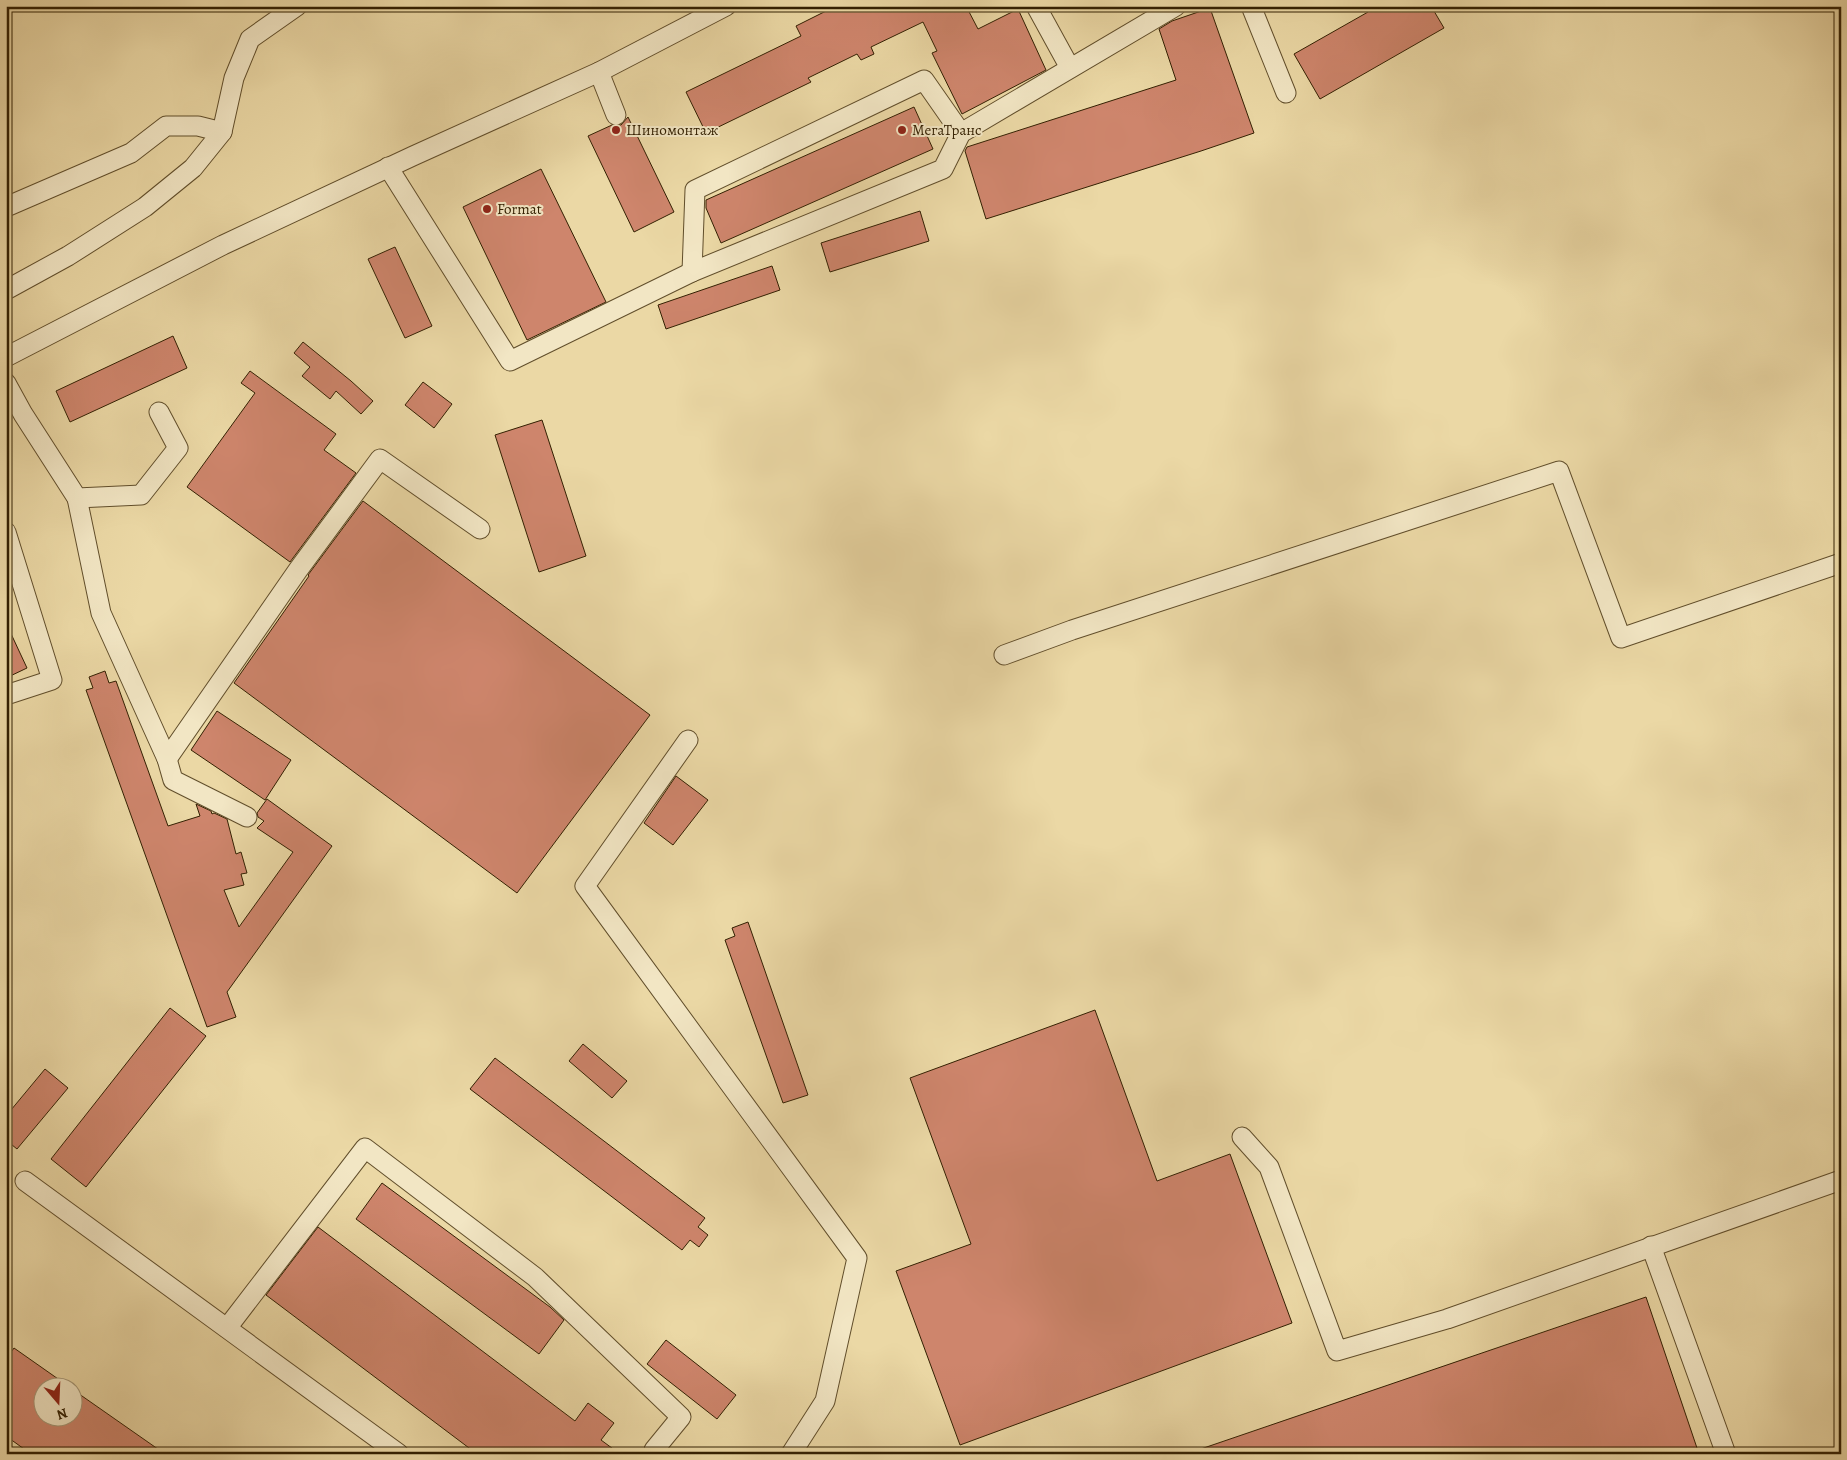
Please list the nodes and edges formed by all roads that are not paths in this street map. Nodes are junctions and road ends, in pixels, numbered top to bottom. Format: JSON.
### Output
{"nodes":[{"id":1,"x":297,"y":6,"type":"edge"},
{"id":2,"x":726,"y":6,"type":"edge"},
{"id":3,"x":1036,"y":6,"type":"edge"},
{"id":4,"x":1176,"y":6,"type":"edge"},
{"id":5,"x":1251,"y":6,"type":"edge"},
{"id":6,"x":1070,"y":68,"type":"junction"},
{"id":7,"x":600,"y":72,"type":"junction"},
{"id":8,"x":1286,"y":93,"type":"dead end"},
{"id":9,"x":616,"y":115,"type":"dead end"},
{"id":10,"x":222,"y":132,"type":"junction"},
{"id":11,"x":961,"y":132,"type":"junction"},
{"id":12,"x":388,"y":167,"type":"junction"},
{"id":13,"x":6,"y":207,"type":"edge"},
{"id":14,"x":692,"y":272,"type":"junction"},
{"id":15,"x":6,"y":290,"type":"edge"},
{"id":16,"x":6,"y":357,"type":"edge"},
{"id":17,"x":6,"y":384,"type":"edge"},
{"id":18,"x":159,"y":412,"type":"dead end"},
{"id":19,"x":77,"y":498,"type":"junction"},
{"id":20,"x":480,"y":529,"type":"dead end"},
{"id":21,"x":6,"y":532,"type":"edge"},
{"id":22,"x":1841,"y":562,"type":"edge"},
{"id":23,"x":1004,"y":656,"type":"dead end"},
{"id":24,"x":6,"y":695,"type":"edge"},
{"id":25,"x":688,"y":740,"type":"dead end"},
{"id":26,"x":167,"y":759,"type":"junction"},
{"id":27,"x":247,"y":817,"type":"dead end"},
{"id":28,"x":1242,"y":1137,"type":"dead end"},
{"id":29,"x":25,"y":1180,"type":"dead end"},
{"id":30,"x":1841,"y":1180,"type":"edge"},
{"id":31,"x":1651,"y":1246,"type":"junction"},
{"id":32,"x":227,"y":1328,"type":"junction"},
{"id":33,"x":400,"y":1454,"type":"edge"},
{"id":34,"x":658,"y":1454,"type":"edge"},
{"id":35,"x":791,"y":1454,"type":"edge"},
{"id":36,"x":1726,"y":1454,"type":"edge"}],
"edges":[{"from":1,"to":10,"type":"street"},
{"from":2,"to":7,"type":"street"},
{"from":3,"to":6,"type":"street"},
{"from":4,"to":6,"type":"street"},
{"from":5,"to":8,"type":"street"},
{"from":6,"to":11,"type":"street"},
{"from":7,"to":9,"type":"street"},
{"from":7,"to":12,"type":"street"},
{"from":10,"to":13,"type":"street"},
{"from":10,"to":15,"type":"street"},
{"from":11,"to":14,"type":"street"},
{"from":11,"to":14,"type":"street"},
{"from":12,"to":14,"type":"street"},
{"from":12,"to":16,"type":"street"},
{"from":17,"to":19,"type":"street"},
{"from":18,"to":19,"type":"street"},
{"from":19,"to":26,"type":"street"},
{"from":20,"to":26,"type":"street"},
{"from":21,"to":24,"type":"street"},
{"from":22,"to":23,"type":"street"},
{"from":25,"to":35,"type":"street"},
{"from":26,"to":27,"type":"street"},
{"from":28,"to":31,"type":"street"},
{"from":29,"to":32,"type":"street"},
{"from":30,"to":31,"type":"street"},
{"from":31,"to":36,"type":"street"},
{"from":32,"to":33,"type":"street"},
{"from":32,"to":34,"type":"street"}]}
